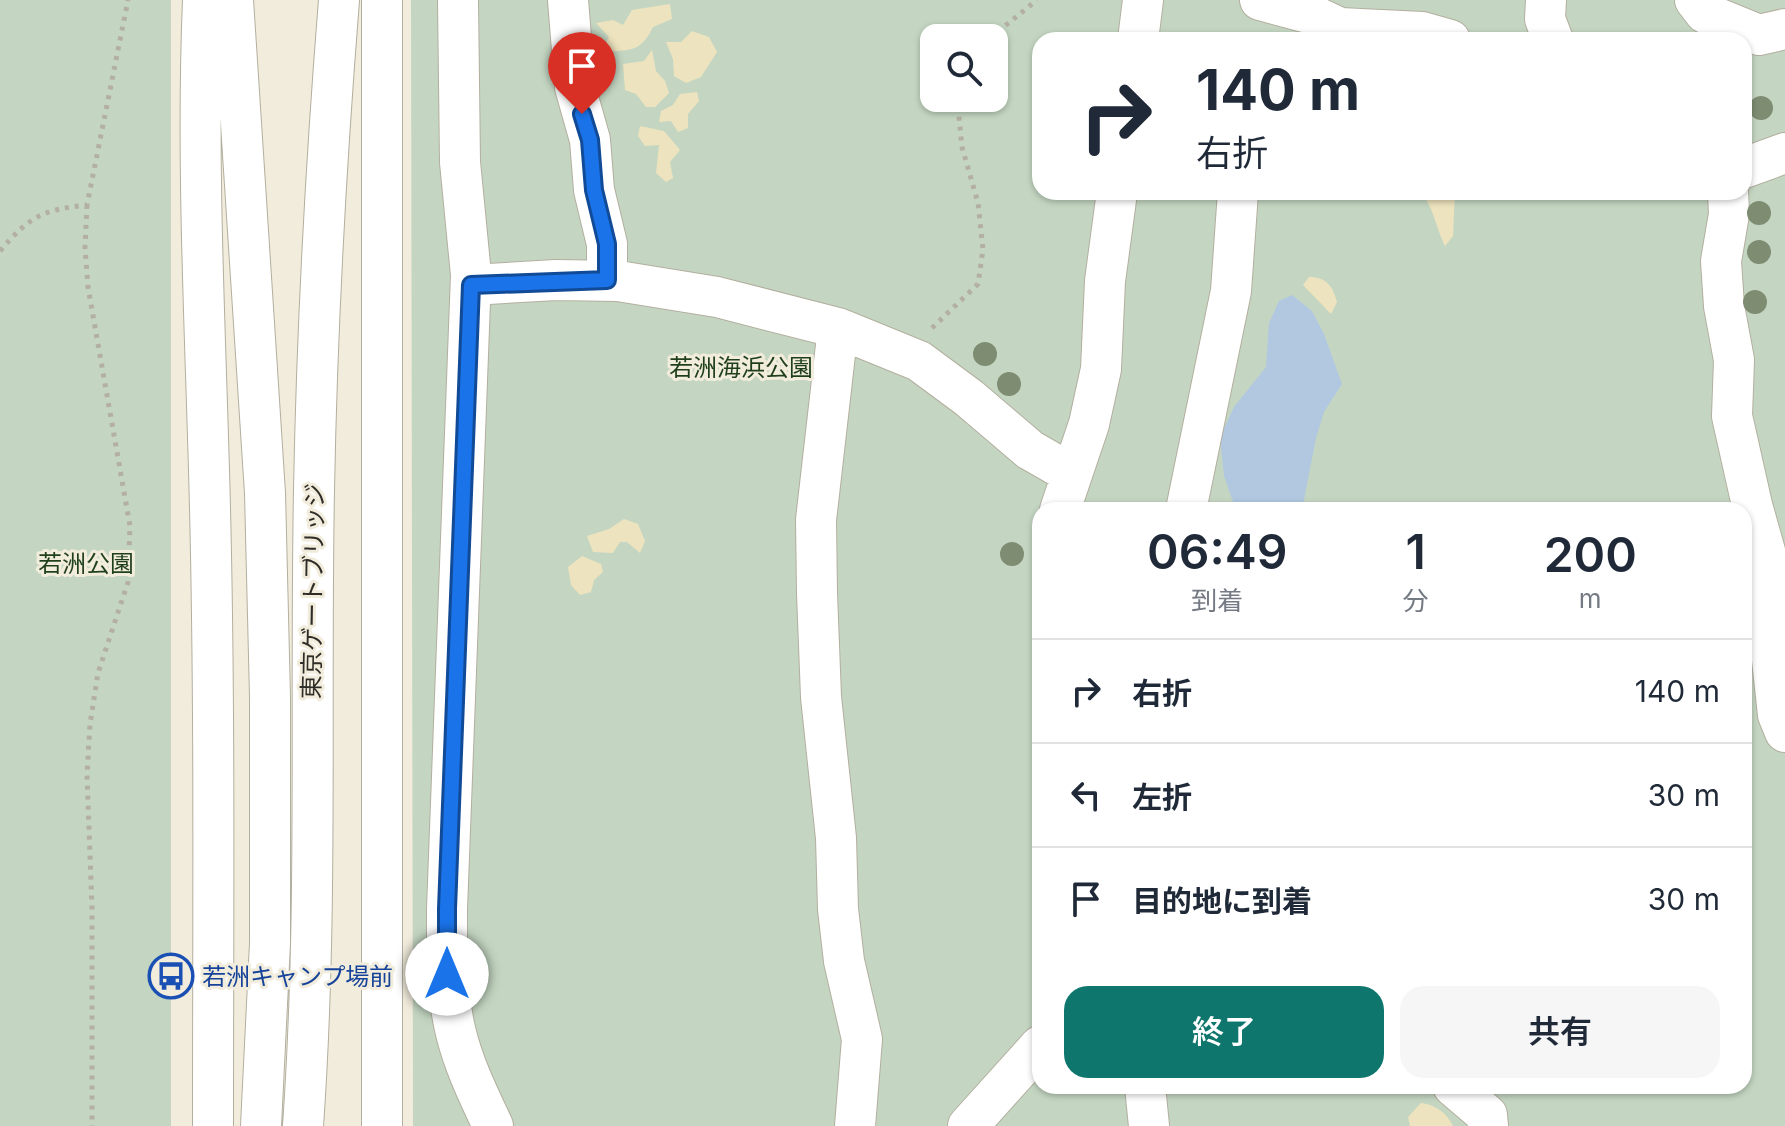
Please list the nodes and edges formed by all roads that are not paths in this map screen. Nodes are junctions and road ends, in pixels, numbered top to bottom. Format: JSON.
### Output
{"nodes":[{"id":1,"x":203,"y":0,"type":"edge"},
{"id":2,"x":233,"y":0,"type":"edge"},
{"id":3,"x":339,"y":0,"type":"edge"},
{"id":4,"x":382,"y":0,"type":"edge"},
{"id":5,"x":458,"y":0,"type":"edge"},
{"id":6,"x":568,"y":0,"type":"edge"},
{"id":7,"x":1143,"y":0,"type":"edge"},
{"id":8,"x":1257,"y":0,"type":"edge"},
{"id":9,"x":1546,"y":0,"type":"edge"},
{"id":10,"x":1695,"y":0,"type":"edge"},
{"id":11,"x":1785,"y":29,"type":"edge"},
{"id":12,"x":1139,"y":32,"type":"edge"},
{"id":13,"x":1285,"y":32,"type":"edge"},
{"id":14,"x":1422,"y":32,"type":"edge"},
{"id":15,"x":1550,"y":32,"type":"edge"},
{"id":16,"x":1752,"y":32,"type":"edge"},
{"id":17,"x":1752,"y":32,"type":"edge"},
{"id":18,"x":1785,"y":153,"type":"edge"},
{"id":19,"x":1752,"y":165,"type":"edge"},
{"id":20,"x":1116,"y":200,"type":"edge"},
{"id":21,"x":1237,"y":200,"type":"edge"},
{"id":22,"x":1728,"y":200,"type":"edge"},
{"id":23,"x":607,"y":280,"type":"junction"},
{"id":24,"x":471,"y":285,"type":"junction"},
{"id":25,"x":838,"y":328,"type":"junction"},
{"id":26,"x":1066,"y":492,"type":"edge"},
{"id":27,"x":1188,"y":502,"type":"edge"},
{"id":28,"x":1751,"y":502,"type":"edge"},
{"id":29,"x":1752,"y":505,"type":"edge"},
{"id":30,"x":1785,"y":732,"type":"edge"},
{"id":31,"x":1032,"y":1055,"type":"edge"},
{"id":32,"x":1146,"y":1094,"type":"edge"},
{"id":33,"x":1462,"y":1094,"type":"edge"},
{"id":34,"x":213,"y":1126,"type":"edge"},
{"id":35,"x":261,"y":1126,"type":"edge"},
{"id":36,"x":303,"y":1126,"type":"edge"},
{"id":37,"x":382,"y":1126,"type":"edge"},
{"id":38,"x":493,"y":1126,"type":"edge"},
{"id":39,"x":855,"y":1126,"type":"edge"},
{"id":40,"x":968,"y":1126,"type":"edge"},
{"id":41,"x":1149,"y":1126,"type":"edge"},
{"id":42,"x":1488,"y":1126,"type":"edge"}],
"edges":[{"from":1,"to":34,"type":"street"},
{"from":2,"to":35,"type":"street","name":"東京ゲートブリッジ"},
{"from":3,"to":36,"type":"street","name":"東京ゲートブリッジ"},
{"from":4,"to":37,"type":"street"},
{"from":5,"to":24,"type":"street"},
{"from":6,"to":23,"type":"street"},
{"from":7,"to":12,"type":"street"},
{"from":8,"to":13,"type":"street"},
{"from":8,"to":14,"type":"street"},
{"from":9,"to":15,"type":"street"},
{"from":10,"to":16,"type":"street"},
{"from":11,"to":17,"type":"street"},
{"from":18,"to":19,"type":"street"},
{"from":20,"to":26,"type":"street"},
{"from":21,"to":27,"type":"street"},
{"from":22,"to":28,"type":"street"},
{"from":23,"to":24,"type":"street"},
{"from":23,"to":25,"type":"street"},
{"from":24,"to":38,"type":"street"},
{"from":25,"to":26,"type":"street"},
{"from":25,"to":39,"type":"street"},
{"from":29,"to":30,"type":"street"},
{"from":31,"to":40,"type":"street"},
{"from":32,"to":41,"type":"street"},
{"from":33,"to":42,"type":"street"}]}
